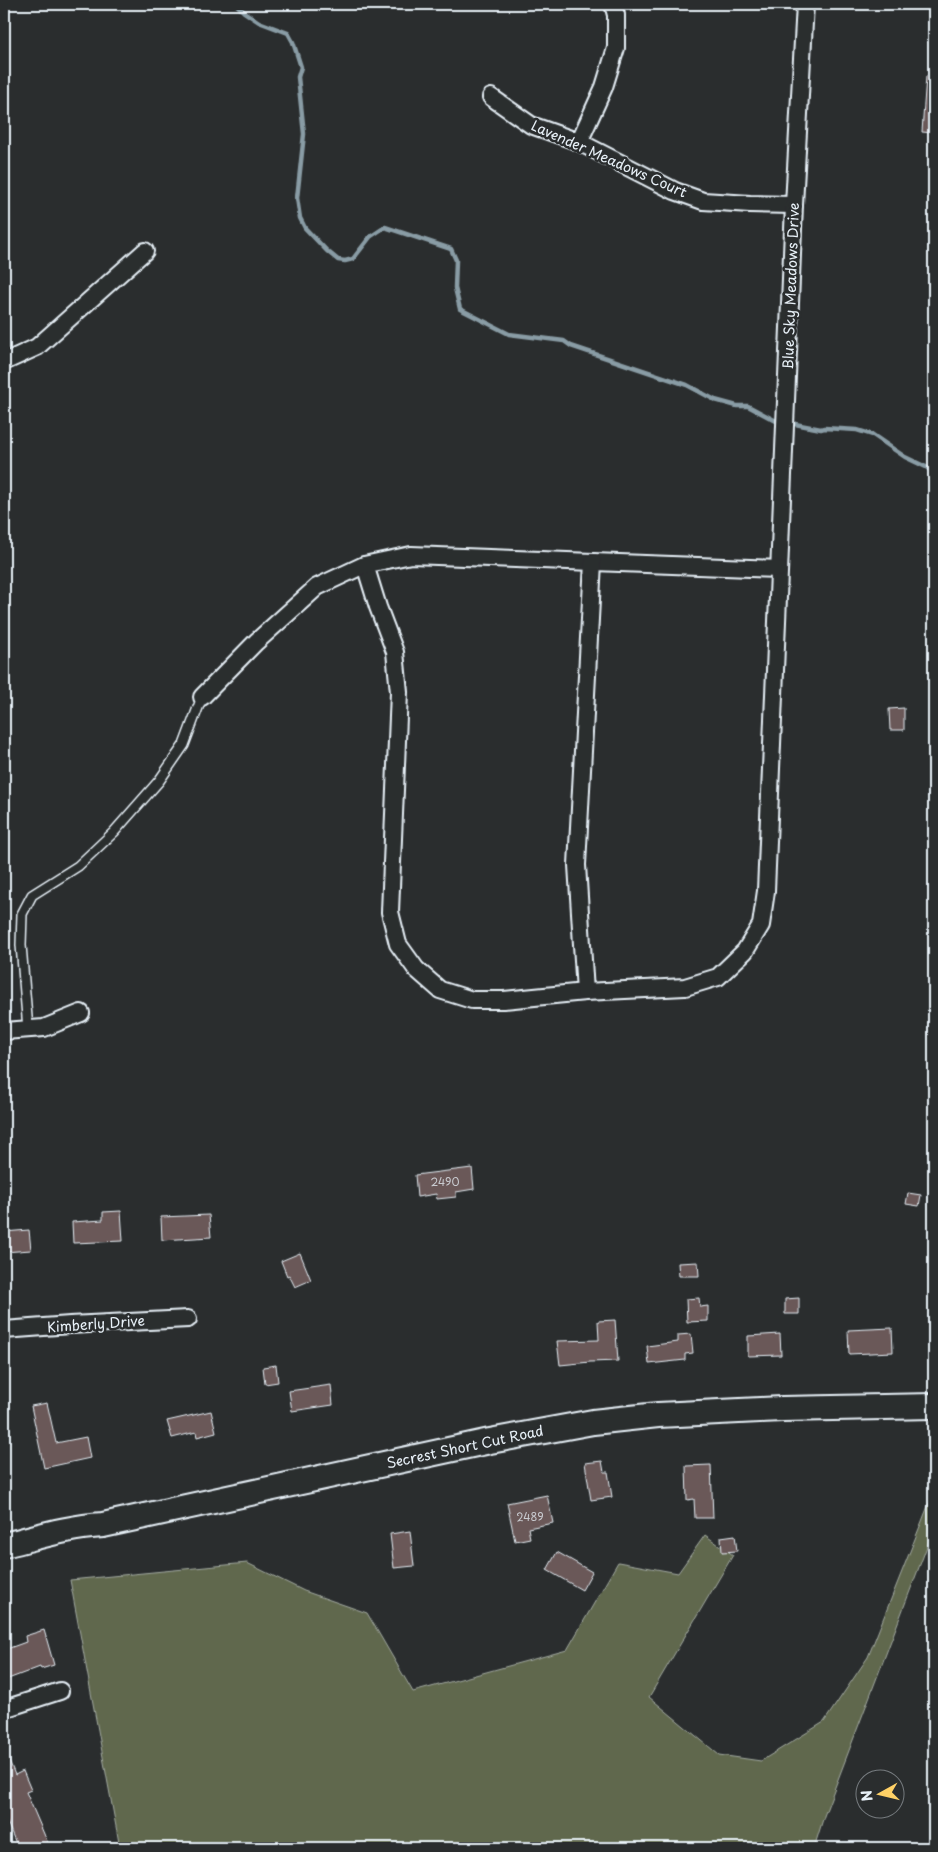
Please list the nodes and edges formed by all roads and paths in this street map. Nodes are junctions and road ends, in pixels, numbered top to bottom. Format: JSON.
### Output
{"nodes":[{"id":1,"x":613,"y":4,"type":"edge"},
{"id":2,"x":805,"y":4,"type":"edge"},
{"id":3,"x":491,"y":97,"type":"dead end"},
{"id":4,"x":579,"y":142,"type":"junction"},
{"id":5,"x":794,"y":205,"type":"junction"},
{"id":6,"x":145,"y":250,"type":"dead end"},
{"id":7,"x":4,"y":362,"type":"edge"},
{"id":8,"x":593,"y":562,"type":"junction"},
{"id":9,"x":365,"y":565,"type":"junction"},
{"id":10,"x":779,"y":569,"type":"junction"},
{"id":11,"x":202,"y":697,"type":"joint"},
{"id":12,"x":585,"y":992,"type":"junction"},
{"id":13,"x":81,"y":1013,"type":"dead end"},
{"id":14,"x":28,"y":1030,"type":"junction"},
{"id":15,"x":4,"y":1031,"type":"edge"},
{"id":16,"x":188,"y":1319,"type":"dead end"},
{"id":17,"x":4,"y":1330,"type":"edge"},
{"id":18,"x":934,"y":1406,"type":"edge"},
{"id":19,"x":4,"y":1545,"type":"edge"},
{"id":20,"x":60,"y":1691,"type":"dead end"},
{"id":21,"x":4,"y":1708,"type":"edge"}],
"edges":[{"from":1,"to":4,"type":"street"},
{"from":2,"to":5,"type":"street","name":"Blue Sky Meadows Drive"},
{"from":3,"to":4,"type":"street","name":"Lavender Meadows Court"},
{"from":4,"to":5,"type":"street","name":"Lavender Meadows Court"},
{"from":5,"to":10,"type":"street","name":"Blue Sky Meadows Drive"},
{"from":6,"to":7,"type":"street"},
{"from":8,"to":9,"type":"street"},
{"from":8,"to":10,"type":"street"},
{"from":8,"to":12,"type":"street"},
{"from":9,"to":11,"type":"street"},
{"from":9,"to":12,"type":"street","name":"Blue Sky Meadows Drive"},
{"from":10,"to":12,"type":"street","name":"Blue Sky Meadows Drive"},
{"from":11,"to":14,"type":"lane"},
{"from":13,"to":14,"type":"street"},
{"from":14,"to":15,"type":"street"},
{"from":16,"to":17,"type":"street","name":"Kimberly Drive"},
{"from":18,"to":19,"type":"main road","name":"Secrest Short Cut Road"},
{"from":20,"to":21,"type":"street"}]}
